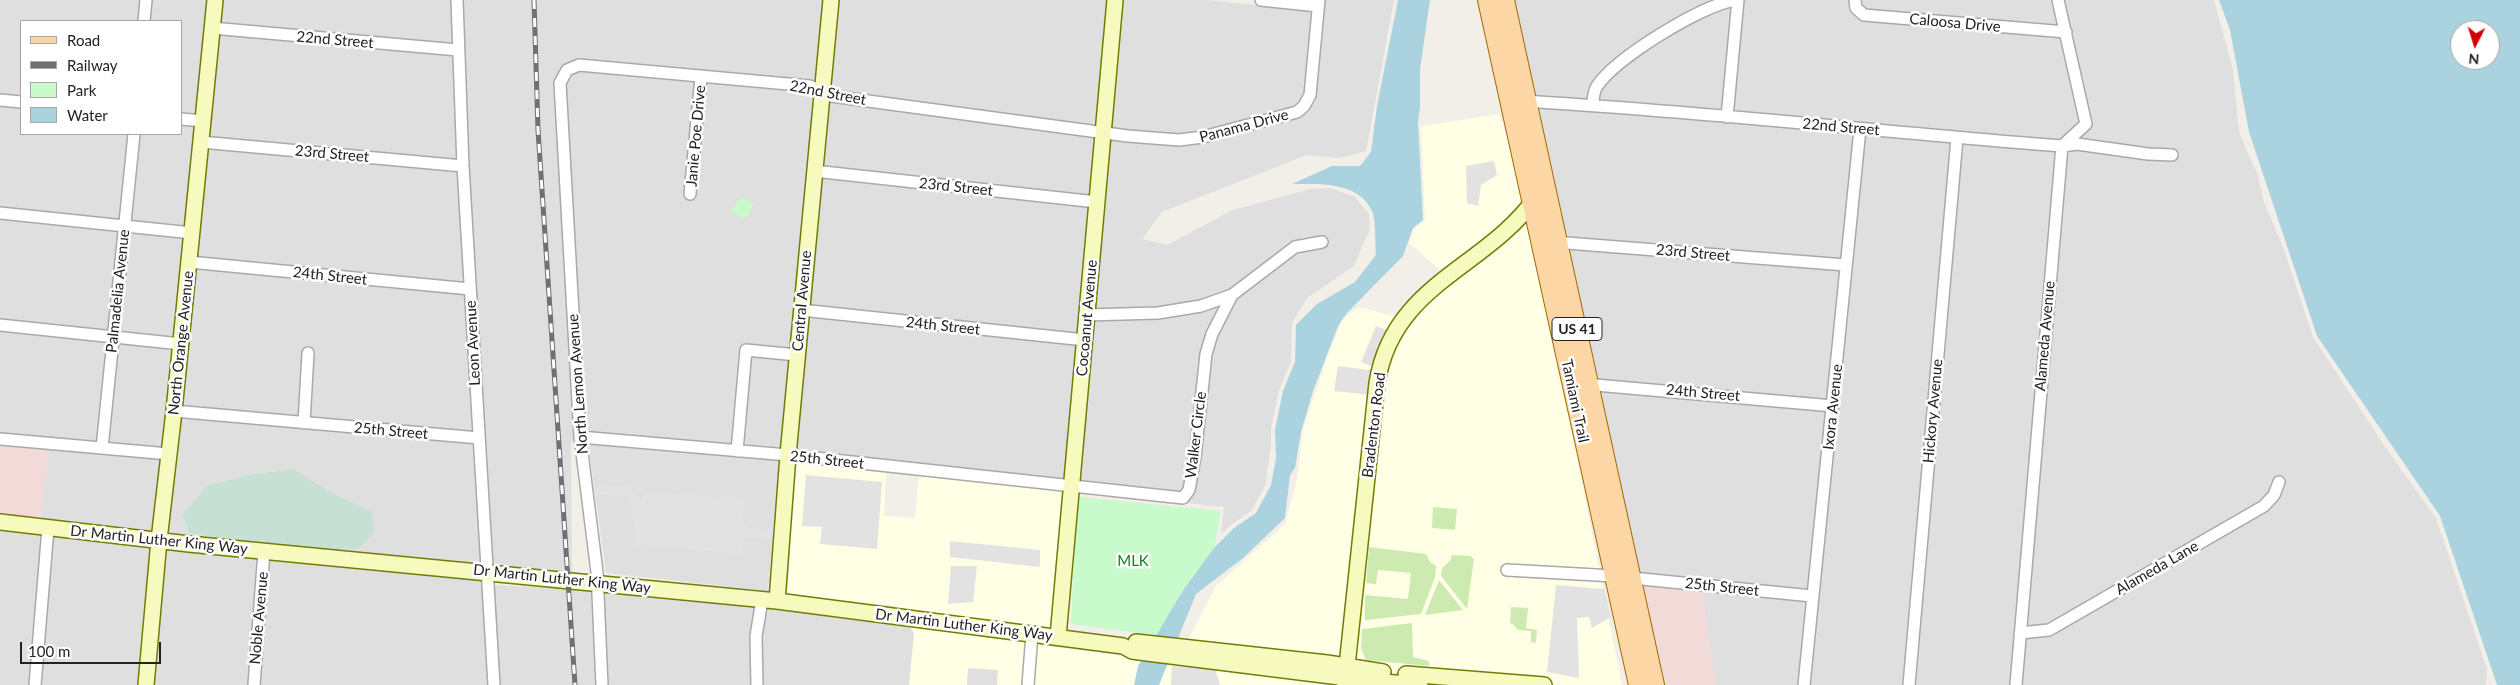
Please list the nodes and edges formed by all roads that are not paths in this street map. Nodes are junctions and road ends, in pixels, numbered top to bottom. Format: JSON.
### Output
{"nodes":[{"id":1,"x":146,"y":0,"type":"edge"},
{"id":2,"x":216,"y":0,"type":"edge"},
{"id":3,"x":457,"y":0,"type":"edge"},
{"id":4,"x":831,"y":0,"type":"edge"},
{"id":5,"x":1115,"y":0,"type":"edge"},
{"id":6,"x":1261,"y":0,"type":"edge"},
{"id":7,"x":1487,"y":0,"type":"edge"},
{"id":8,"x":1505,"y":0,"type":"edge"},
{"id":9,"x":1734,"y":0,"type":"edge"},
{"id":10,"x":1738,"y":0,"type":"edge"},
{"id":11,"x":1855,"y":0,"type":"edge"},
{"id":12,"x":2058,"y":0,"type":"edge"},
{"id":13,"x":1318,"y":3,"type":"edge"},
{"id":14,"x":144,"y":20,"type":"edge"},
{"id":15,"x":212,"y":28,"type":"junction"},
{"id":16,"x":2066,"y":32,"type":"junction"},
{"id":17,"x":458,"y":50,"type":"junction"},
{"id":18,"x":701,"y":77,"type":"junction"},
{"id":19,"x":560,"y":82,"type":"joint"},
{"id":20,"x":822,"y":91,"type":"junction"},
{"id":21,"x":0,"y":100,"type":"edge"},
{"id":22,"x":1510,"y":101,"type":"junction"},
{"id":23,"x":20,"y":102,"type":"edge"},
{"id":24,"x":1527,"y":102,"type":"junction"},
{"id":25,"x":1592,"y":105,"type":"junction"},
{"id":26,"x":1727,"y":117,"type":"junction"},
{"id":27,"x":182,"y":119,"type":"edge"},
{"id":28,"x":203,"y":121,"type":"junction"},
{"id":29,"x":1860,"y":129,"type":"junction"},
{"id":30,"x":1103,"y":132,"type":"junction"},
{"id":31,"x":134,"y":135,"type":"edge"},
{"id":32,"x":1957,"y":138,"type":"junction"},
{"id":33,"x":201,"y":142,"type":"junction"},
{"id":34,"x":2062,"y":146,"type":"junction"},
{"id":35,"x":2172,"y":155,"type":"dead end"},
{"id":36,"x":463,"y":166,"type":"junction"},
{"id":37,"x":814,"y":171,"type":"junction"},
{"id":38,"x":1526,"y":175,"type":"junction"},
{"id":39,"x":1545,"y":181,"type":"junction"},
{"id":40,"x":690,"y":194,"type":"dead end"},
{"id":41,"x":1097,"y":202,"type":"junction"},
{"id":42,"x":1532,"y":203,"type":"junction"},
{"id":43,"x":0,"y":213,"type":"edge"},
{"id":44,"x":1510,"y":225,"type":"junction"},
{"id":45,"x":124,"y":226,"type":"junction"},
{"id":46,"x":192,"y":233,"type":"junction"},
{"id":47,"x":1540,"y":240,"type":"junction"},
{"id":48,"x":1322,"y":242,"type":"dead end"},
{"id":49,"x":1558,"y":242,"type":"junction"},
{"id":50,"x":189,"y":262,"type":"junction"},
{"id":51,"x":1846,"y":264,"type":"junction"},
{"id":52,"x":470,"y":289,"type":"junction"},
{"id":53,"x":1232,"y":295,"type":"junction"},
{"id":54,"x":801,"y":310,"type":"junction"},
{"id":55,"x":1087,"y":315,"type":"junction"},
{"id":56,"x":0,"y":325,"type":"edge"},
{"id":57,"x":113,"y":337,"type":"junction"},
{"id":58,"x":1085,"y":340,"type":"junction"},
{"id":59,"x":181,"y":344,"type":"junction"},
{"id":60,"x":308,"y":353,"type":"dead end"},
{"id":61,"x":797,"y":355,"type":"junction"},
{"id":62,"x":1572,"y":383,"type":"junction"},
{"id":63,"x":1589,"y":384,"type":"junction"},
{"id":64,"x":1834,"y":406,"type":"junction"},
{"id":65,"x":174,"y":411,"type":"junction"},
{"id":66,"x":304,"y":423,"type":"junction"},
{"id":67,"x":580,"y":437,"type":"junction"},
{"id":68,"x":479,"y":438,"type":"junction"},
{"id":69,"x":0,"y":439,"type":"edge"},
{"id":70,"x":102,"y":448,"type":"junction"},
{"id":71,"x":737,"y":451,"type":"junction"},
{"id":72,"x":169,"y":454,"type":"junction"},
{"id":73,"x":788,"y":456,"type":"junction"},
{"id":74,"x":2279,"y":482,"type":"dead end"},
{"id":75,"x":1073,"y":485,"type":"junction"},
{"id":76,"x":0,"y":522,"type":"edge"},
{"id":77,"x":48,"y":528,"type":"junction"},
{"id":78,"x":158,"y":540,"type":"junction"},
{"id":79,"x":1607,"y":544,"type":"junction"},
{"id":80,"x":264,"y":551,"type":"junction"},
{"id":81,"x":1507,"y":570,"type":"dead end"},
{"id":82,"x":487,"y":572,"type":"junction"},
{"id":83,"x":1614,"y":576,"type":"junction"},
{"id":84,"x":1632,"y":578,"type":"junction"},
{"id":85,"x":598,"y":583,"type":"junction"},
{"id":86,"x":1812,"y":596,"type":"junction"},
{"id":87,"x":762,"y":600,"type":"junction"},
{"id":88,"x":777,"y":601,"type":"junction"},
{"id":89,"x":1639,"y":613,"type":"junction"},
{"id":90,"x":2020,"y":633,"type":"junction"},
{"id":91,"x":1032,"y":634,"type":"junction"},
{"id":92,"x":1058,"y":637,"type":"junction"},
{"id":93,"x":1347,"y":679,"type":"edge"},
{"id":94,"x":35,"y":685,"type":"edge"},
{"id":95,"x":146,"y":685,"type":"edge"},
{"id":96,"x":254,"y":685,"type":"edge"},
{"id":97,"x":494,"y":685,"type":"edge"},
{"id":98,"x":602,"y":685,"type":"edge"},
{"id":99,"x":757,"y":685,"type":"edge"},
{"id":100,"x":1028,"y":685,"type":"edge"},
{"id":101,"x":1420,"y":685,"type":"edge"},
{"id":102,"x":1544,"y":685,"type":"edge"},
{"id":103,"x":1638,"y":685,"type":"edge"},
{"id":104,"x":1655,"y":685,"type":"edge"},
{"id":105,"x":1804,"y":685,"type":"edge"},
{"id":106,"x":1909,"y":685,"type":"edge"},
{"id":107,"x":2016,"y":685,"type":"edge"}],
"edges":[{"from":1,"to":14,"type":"street"},
{"from":2,"to":15,"type":"street","name":"North Orange Avenue"},
{"from":3,"to":17,"type":"street","name":"Leon Avenue"},
{"from":4,"to":20,"type":"street","name":"Central Avenue"},
{"from":5,"to":30,"type":"street","name":"Cocoanut Avenue"},
{"from":6,"to":13,"type":"street"},
{"from":7,"to":22,"type":"main road","name":"Tamiami Trail","number":"US 41"},
{"from":8,"to":24,"type":"main road","name":"Tamiami Trail","number":"US 41"},
{"from":9,"to":25,"type":"street"},
{"from":10,"to":26,"type":"street"},
{"from":11,"to":16,"type":"street","name":"Caloosa Drive"},
{"from":12,"to":16,"type":"street"},
{"from":13,"to":30,"type":"street","name":"Panama Drive"},
{"from":15,"to":17,"type":"street","name":"22nd Street"},
{"from":15,"to":28,"type":"street","name":"North Orange Avenue"},
{"from":16,"to":34,"type":"street"},
{"from":17,"to":36,"type":"street","name":"Leon Avenue"},
{"from":18,"to":19,"type":"street","name":"22nd Street"},
{"from":18,"to":20,"type":"street","name":"22nd Street"},
{"from":18,"to":40,"type":"street","name":"Janie Poe Drive"},
{"from":19,"to":67,"type":"street","name":"North Lemon Avenue"},
{"from":20,"to":30,"type":"street","name":"22nd Street"},
{"from":20,"to":37,"type":"street","name":"Central Avenue"},
{"from":21,"to":23,"type":"street"},
{"from":22,"to":24,"type":"street","name":"22nd Street"},
{"from":22,"to":38,"type":"main road","name":"Tamiami Trail","number":"US 41"},
{"from":24,"to":25,"type":"street","name":"22nd Street"},
{"from":24,"to":39,"type":"main road","name":"Tamiami Trail","number":"US 41"},
{"from":25,"to":26,"type":"street","name":"22nd Street"},
{"from":26,"to":29,"type":"street","name":"22nd Street"},
{"from":27,"to":28,"type":"street"},
{"from":28,"to":33,"type":"street","name":"North Orange Avenue"},
{"from":29,"to":32,"type":"street","name":"22nd Street"},
{"from":29,"to":51,"type":"street","name":"Ixora Avenue"},
{"from":30,"to":41,"type":"street","name":"Cocoanut Avenue"},
{"from":31,"to":45,"type":"street","name":"Palmadelia Avenue"},
{"from":32,"to":34,"type":"street","name":"22nd Street"},
{"from":32,"to":106,"type":"street","name":"Hickory Avenue"},
{"from":33,"to":36,"type":"street","name":"23rd Street"},
{"from":33,"to":46,"type":"street","name":"North Orange Avenue"},
{"from":34,"to":35,"type":"street","name":"22nd Street"},
{"from":34,"to":90,"type":"street","name":"Alameda Avenue"},
{"from":36,"to":52,"type":"street","name":"Leon Avenue"},
{"from":37,"to":41,"type":"street","name":"23rd Street"},
{"from":37,"to":54,"type":"street","name":"Central Avenue"},
{"from":38,"to":42,"type":"main road","name":"Tamiami Trail","number":"US 41"},
{"from":38,"to":44,"type":"street","name":"Bradenton Road"},
{"from":39,"to":42,"type":"street","name":"Bradenton Road"},
{"from":39,"to":49,"type":"main road","name":"Tamiami Trail","number":"US 41"},
{"from":41,"to":55,"type":"street","name":"Cocoanut Avenue"},
{"from":42,"to":44,"type":"street","name":"Bradenton Road"},
{"from":42,"to":47,"type":"main road","name":"Tamiami Trail","number":"US 41"},
{"from":43,"to":45,"type":"street"},
{"from":44,"to":93,"type":"street","name":"Bradenton Road"},
{"from":45,"to":46,"type":"street"},
{"from":45,"to":57,"type":"street","name":"Palmadelia Avenue"},
{"from":46,"to":50,"type":"street","name":"North Orange Avenue"},
{"from":47,"to":49,"type":"street","name":"23rd Street"},
{"from":47,"to":62,"type":"main road","name":"Tamiami Trail","number":"US 41"},
{"from":48,"to":53,"type":"street","name":"Walker Circle"},
{"from":49,"to":51,"type":"street","name":"23rd Street"},
{"from":49,"to":63,"type":"main road","name":"Tamiami Trail","number":"US 41"},
{"from":50,"to":52,"type":"street","name":"24th Street"},
{"from":50,"to":59,"type":"street","name":"North Orange Avenue"},
{"from":51,"to":64,"type":"street","name":"Ixora Avenue"},
{"from":52,"to":68,"type":"street","name":"Leon Avenue"},
{"from":53,"to":55,"type":"street","name":"Walker Circle"},
{"from":53,"to":75,"type":"street","name":"Walker Circle"},
{"from":54,"to":58,"type":"street","name":"24th Street"},
{"from":54,"to":61,"type":"street","name":"Central Avenue"},
{"from":55,"to":58,"type":"street","name":"Cocoanut Avenue"},
{"from":56,"to":57,"type":"street"},
{"from":57,"to":59,"type":"street"},
{"from":57,"to":70,"type":"street","name":"Palmadelia Avenue"},
{"from":58,"to":75,"type":"street","name":"Cocoanut Avenue"},
{"from":59,"to":65,"type":"street","name":"North Orange Avenue"},
{"from":60,"to":66,"type":"street"},
{"from":61,"to":71,"type":"street"},
{"from":61,"to":73,"type":"street","name":"Central Avenue"},
{"from":62,"to":63,"type":"street","name":"24th Street"},
{"from":62,"to":79,"type":"main road","name":"Tamiami Trail","number":"US 41"},
{"from":63,"to":64,"type":"street","name":"24th Street"},
{"from":63,"to":84,"type":"main road","name":"Tamiami Trail","number":"US 41"},
{"from":64,"to":86,"type":"street","name":"Ixora Avenue"},
{"from":65,"to":66,"type":"street","name":"25th Street"},
{"from":65,"to":72,"type":"street","name":"North Orange Avenue"},
{"from":66,"to":68,"type":"street","name":"25th Street"},
{"from":67,"to":71,"type":"street","name":"25th Street"},
{"from":67,"to":85,"type":"street","name":"North Lemon Avenue"},
{"from":68,"to":82,"type":"street","name":"Leon Avenue"},
{"from":69,"to":70,"type":"street"},
{"from":70,"to":72,"type":"street"},
{"from":71,"to":73,"type":"street","name":"25th Street"},
{"from":72,"to":78,"type":"street","name":"North Orange Avenue"},
{"from":73,"to":75,"type":"street","name":"25th Street"},
{"from":73,"to":88,"type":"street","name":"Central Avenue"},
{"from":74,"to":90,"type":"street","name":"Alameda Lane"},
{"from":75,"to":92,"type":"street","name":"Cocoanut Avenue"},
{"from":76,"to":77,"type":"street","name":"Dr Martin Luther King Way"},
{"from":77,"to":78,"type":"street","name":"Dr Martin Luther King Way"},
{"from":77,"to":94,"type":"street"},
{"from":78,"to":80,"type":"street","name":"Dr Martin Luther King Way"},
{"from":78,"to":95,"type":"street","name":"North Orange Avenue"},
{"from":79,"to":83,"type":"main road","name":"Tamiami Trail","number":"US 41"},
{"from":79,"to":84,"type":"main road"},
{"from":80,"to":82,"type":"street","name":"Dr Martin Luther King Way"},
{"from":80,"to":96,"type":"street","name":"Noble Avenue"},
{"from":81,"to":83,"type":"street"},
{"from":82,"to":85,"type":"street","name":"Dr Martin Luther King Way"},
{"from":82,"to":97,"type":"street","name":"Leon Avenue"},
{"from":83,"to":89,"type":"main road"},
{"from":83,"to":103,"type":"main road","name":"Tamiami Trail","number":"US 41"},
{"from":84,"to":86,"type":"street","name":"25th Street"},
{"from":84,"to":89,"type":"main road","name":"Tamiami Trail","number":"US 41"},
{"from":85,"to":87,"type":"street","name":"Dr Martin Luther King Way"},
{"from":85,"to":98,"type":"street","name":"North Lemon Avenue"},
{"from":86,"to":105,"type":"street","name":"Ixora Avenue"},
{"from":87,"to":88,"type":"street","name":"Dr Martin Luther King Way"},
{"from":87,"to":99,"type":"street"},
{"from":88,"to":91,"type":"street","name":"Dr Martin Luther King Way"},
{"from":89,"to":104,"type":"main road","name":"Tamiami Trail","number":"US 41"},
{"from":90,"to":107,"type":"street","name":"Alameda Avenue"},
{"from":91,"to":92,"type":"street","name":"Dr Martin Luther King Way"},
{"from":91,"to":100,"type":"street"},
{"from":92,"to":93,"type":"street","name":"Dr Martin Luther King Way"},
{"from":93,"to":101,"type":"street","name":"Dr Martin Luther King Way"},
{"from":93,"to":102,"type":"street","name":"Dr Martin Luther King Way"}]}
